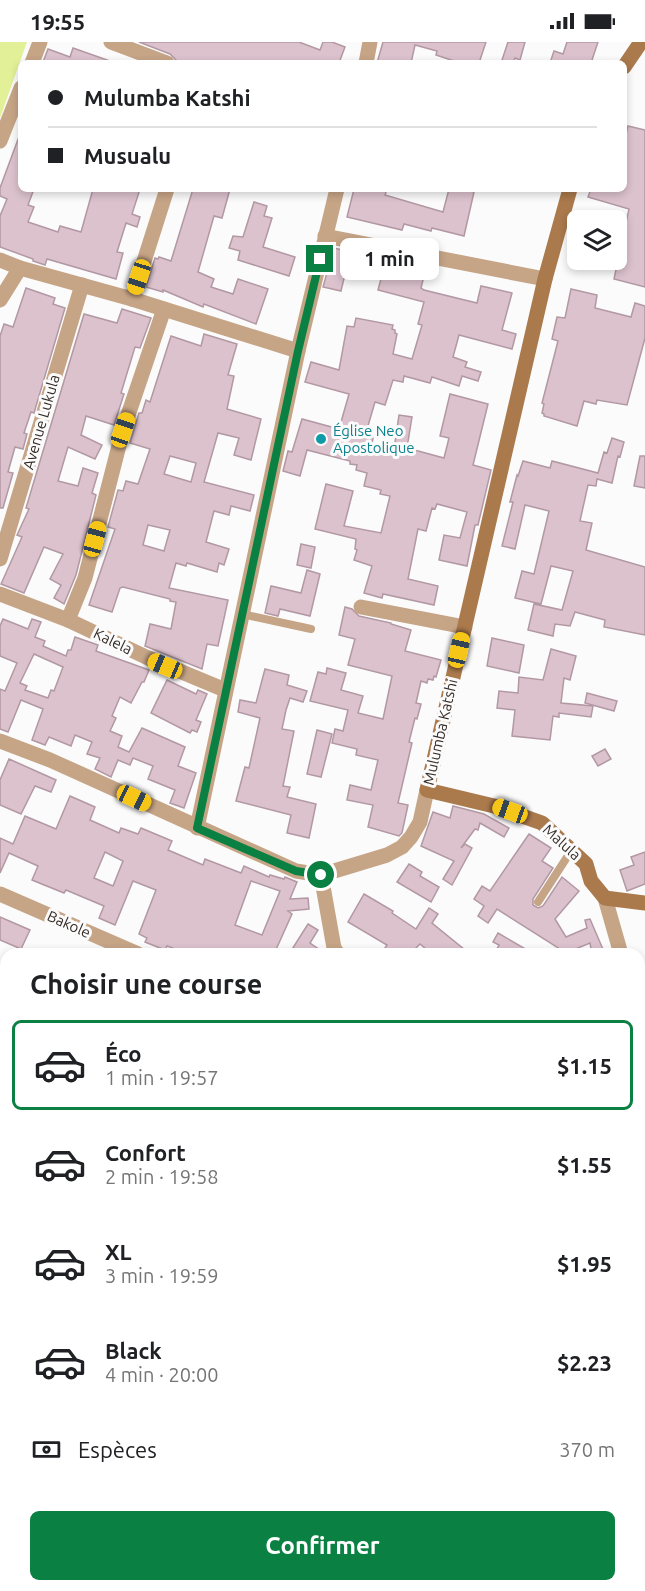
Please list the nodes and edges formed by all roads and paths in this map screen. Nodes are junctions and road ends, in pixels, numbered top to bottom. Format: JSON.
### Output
{"nodes":[{"id":1,"x":40,"y":42,"type":"edge"},
{"id":2,"x":111,"y":42,"type":"edge"},
{"id":3,"x":370,"y":42,"type":"edge"},
{"id":4,"x":641,"y":42,"type":"edge"},
{"id":5,"x":144,"y":48,"type":"edge"},
{"id":6,"x":33,"y":60,"type":"edge"},
{"id":7,"x":162,"y":60,"type":"edge"},
{"id":8,"x":367,"y":60,"type":"edge"},
{"id":9,"x":627,"y":63,"type":"edge"},
{"id":10,"x":18,"y":96,"type":"edge"},
{"id":11,"x":0,"y":141,"type":"edge"},
{"id":12,"x":166,"y":192,"type":"edge"},
{"id":13,"x":336,"y":192,"type":"edge"},
{"id":14,"x":569,"y":192,"type":"edge"},
{"id":15,"x":326,"y":236,"type":"junction"},
{"id":16,"x":0,"y":260,"type":"edge"},
{"id":17,"x":20,"y":268,"type":"junction"},
{"id":18,"x":545,"y":279,"type":"junction"},
{"id":19,"x":82,"y":285,"type":"junction"},
{"id":20,"x":0,"y":300,"type":"edge"},
{"id":21,"x":132,"y":300,"type":"junction"},
{"id":22,"x":164,"y":309,"type":"junction"},
{"id":23,"x":298,"y":351,"type":"junction"},
{"id":24,"x":0,"y":559,"type":"edge"},
{"id":25,"x":0,"y":594,"type":"edge"},
{"id":26,"x":361,"y":607,"type":"dead end"},
{"id":27,"x":242,"y":614,"type":"junction"},
{"id":28,"x":68,"y":620,"type":"junction"},
{"id":29,"x":465,"y":627,"type":"junction"},
{"id":30,"x":311,"y":629,"type":"dead end"},
{"id":31,"x":225,"y":690,"type":"junction"},
{"id":32,"x":0,"y":741,"type":"edge"},
{"id":33,"x":427,"y":790,"type":"junction"},
{"id":34,"x":197,"y":828,"type":"junction"},
{"id":35,"x":572,"y":849,"type":"junction"},
{"id":36,"x":321,"y":875,"type":"junction"},
{"id":37,"x":0,"y":894,"type":"edge"},
{"id":38,"x":605,"y":898,"type":"junction"},
{"id":39,"x":538,"y":902,"type":"dead end"},
{"id":40,"x":645,"y":903,"type":"edge"},
{"id":41,"x":124,"y":948,"type":"edge"},
{"id":42,"x":334,"y":948,"type":"edge"},
{"id":43,"x":619,"y":948,"type":"edge"}],
"edges":[{"from":1,"to":6,"type":"street"},
{"from":2,"to":5,"type":"street"},
{"from":3,"to":8,"type":"street"},
{"from":4,"to":9,"type":"street"},
{"from":5,"to":7,"type":"street"},
{"from":10,"to":11,"type":"street"},
{"from":12,"to":21,"type":"street"},
{"from":13,"to":15,"type":"street"},
{"from":14,"to":18,"type":"street","name":"Mulumba Katshi"},
{"from":15,"to":18,"type":"street"},
{"from":15,"to":23,"type":"street"},
{"from":16,"to":17,"type":"street"},
{"from":17,"to":19,"type":"street"},
{"from":17,"to":20,"type":"street"},
{"from":18,"to":29,"type":"street","name":"Mulumba Katshi"},
{"from":19,"to":21,"type":"street"},
{"from":19,"to":24,"type":"street","name":"Avenue Lukula"},
{"from":21,"to":22,"type":"street"},
{"from":22,"to":23,"type":"street"},
{"from":22,"to":28,"type":"street"},
{"from":23,"to":27,"type":"street"},
{"from":25,"to":28,"type":"street","name":"Kalela"},
{"from":26,"to":29,"type":"street"},
{"from":27,"to":30,"type":"lane"},
{"from":27,"to":31,"type":"street"},
{"from":28,"to":31,"type":"street","name":"Kalela"},
{"from":29,"to":33,"type":"street","name":"Mulumba Katshi"},
{"from":31,"to":34,"type":"street"},
{"from":32,"to":34,"type":"street","name":"Mulumba Katshi"},
{"from":33,"to":35,"type":"street","name":"Malula"},
{"from":33,"to":36,"type":"street","name":"Mulumba Katshi"},
{"from":34,"to":36,"type":"street","name":"Mulumba Katshi"},
{"from":35,"to":38,"type":"street","name":"Malula"},
{"from":35,"to":39,"type":"lane"},
{"from":36,"to":42,"type":"street"},
{"from":37,"to":41,"type":"street","name":"Bakole"},
{"from":38,"to":40,"type":"street"},
{"from":38,"to":43,"type":"street"}]}
